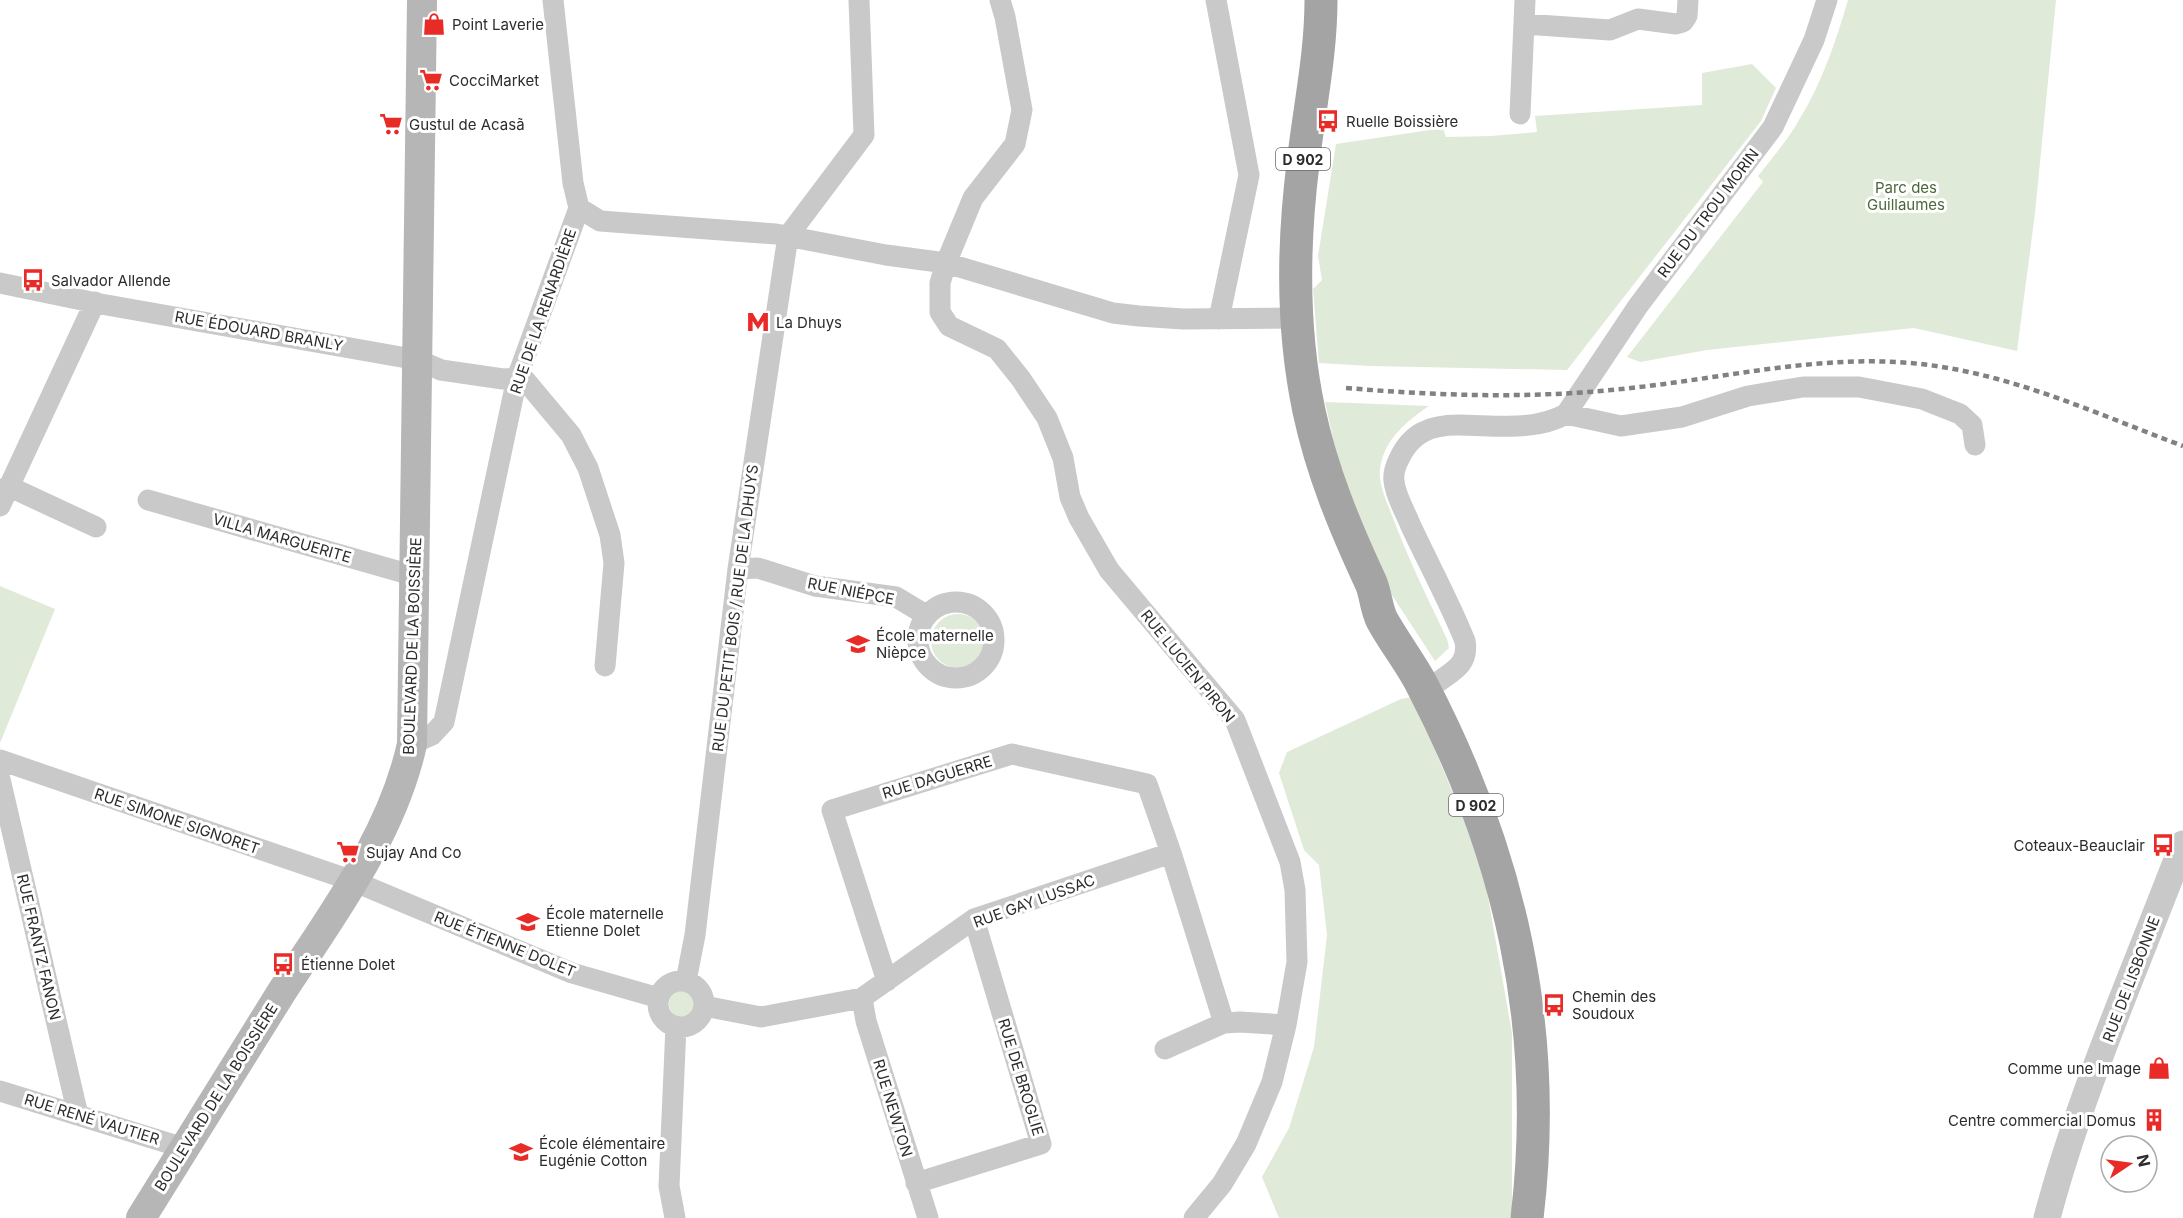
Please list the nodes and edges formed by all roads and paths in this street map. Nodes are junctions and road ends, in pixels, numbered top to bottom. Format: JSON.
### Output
{"nodes":[{"id":1,"x":422,"y":0,"type":"edge"},
{"id":2,"x":553,"y":0,"type":"edge"},
{"id":3,"x":859,"y":0,"type":"edge"},
{"id":4,"x":1000,"y":0,"type":"edge"},
{"id":5,"x":1216,"y":0,"type":"edge"},
{"id":6,"x":1321,"y":0,"type":"edge"},
{"id":7,"x":1525,"y":0,"type":"edge"},
{"id":8,"x":1688,"y":0,"type":"edge"},
{"id":9,"x":1827,"y":0,"type":"edge"},
{"id":10,"x":1524,"y":24,"type":"junction"},
{"id":11,"x":1520,"y":114,"type":"dead end"},
{"id":12,"x":579,"y":208,"type":"junction"},
{"id":13,"x":788,"y":236,"type":"junction"},
{"id":14,"x":946,"y":263,"type":"junction"},
{"id":15,"x":0,"y":283,"type":"edge"},
{"id":16,"x":95,"y":302,"type":"junction"},
{"id":17,"x":1298,"y":318,"type":"junction"},
{"id":18,"x":1219,"y":319,"type":"junction"},
{"id":19,"x":418,"y":360,"type":"junction"},
{"id":20,"x":517,"y":378,"type":"junction"},
{"id":21,"x":1566,"y":414,"type":"junction"},
{"id":22,"x":1975,"y":445,"type":"dead end"},
{"id":23,"x":8,"y":486,"type":"junction"},
{"id":24,"x":148,"y":500,"type":"dead end"},
{"id":25,"x":0,"y":506,"type":"edge"},
{"id":26,"x":96,"y":527,"type":"dead end"},
{"id":27,"x":738,"y":568,"type":"junction"},
{"id":28,"x":415,"y":576,"type":"junction"},
{"id":29,"x":1373,"y":589,"type":"junction"},
{"id":30,"x":926,"y":615,"type":"dead end"},
{"id":31,"x":605,"y":666,"type":"dead end"},
{"id":32,"x":1438,"y":682,"type":"junction"},
{"id":33,"x":412,"y":744,"type":"junction"},
{"id":34,"x":0,"y":760,"type":"edge"},
{"id":35,"x":0,"y":779,"type":"edge"},
{"id":36,"x":2183,"y":844,"type":"edge"},
{"id":37,"x":1171,"y":853,"type":"junction"},
{"id":38,"x":353,"y":881,"type":"junction"},
{"id":39,"x":974,"y":920,"type":"junction"},
{"id":40,"x":686,"y":981,"type":"junction"},
{"id":41,"x":887,"y":981,"type":"junction"},
{"id":42,"x":659,"y":998,"type":"junction"},
{"id":43,"x":862,"y":998,"type":"junction"},
{"id":44,"x":704,"y":1006,"type":"junction"},
{"id":45,"x":1224,"y":1023,"type":"junction"},
{"id":46,"x":1286,"y":1025,"type":"junction"},
{"id":47,"x":676,"y":1026,"type":"junction"},
{"id":48,"x":1165,"y":1049,"type":"dead end"},
{"id":49,"x":0,"y":1091,"type":"edge"},
{"id":50,"x":78,"y":1115,"type":"junction"},
{"id":51,"x":184,"y":1148,"type":"junction"},
{"id":52,"x":916,"y":1183,"type":"junction"},
{"id":53,"x":141,"y":1218,"type":"edge"},
{"id":54,"x":675,"y":1218,"type":"edge"},
{"id":55,"x":928,"y":1218,"type":"edge"},
{"id":56,"x":1194,"y":1218,"type":"edge"},
{"id":57,"x":1527,"y":1218,"type":"edge"},
{"id":58,"x":1539,"y":1218,"type":"edge"},
{"id":59,"x":2047,"y":1218,"type":"edge"}],
"edges":[{"from":1,"to":19,"type":"main road","name":"BOULEVARD DE LA BOISSIÈRE"},
{"from":2,"to":12,"type":"street","name":"RUE DE LA RENARDIÈRE"},
{"from":3,"to":13,"type":"street"},
{"from":4,"to":14,"type":"street"},
{"from":5,"to":18,"type":"street"},
{"from":6,"to":17,"type":"main road","number":"D 902"},
{"from":7,"to":10,"type":"street"},
{"from":8,"to":10,"type":"street"},
{"from":9,"to":21,"type":"street","name":"RUE DU TROU MORIN"},
{"from":10,"to":11,"type":"street"},
{"from":12,"to":13,"type":"street"},
{"from":12,"to":20,"type":"street","name":"RUE DE LA RENARDIÈRE"},
{"from":13,"to":14,"type":"street"},
{"from":13,"to":27,"type":"street","name":"RUE DU PETIT BOIS / RUE DE LA DHUYS"},
{"from":14,"to":18,"type":"street"},
{"from":14,"to":46,"type":"street","name":"RUE LUCIEN PIRON"},
{"from":15,"to":16,"type":"street","name":"RUE ÉDOUARD BRANLY"},
{"from":16,"to":19,"type":"street","name":"RUE ÉDOUARD BRANLY"},
{"from":16,"to":23,"type":"street"},
{"from":17,"to":18,"type":"street"},
{"from":17,"to":29,"type":"main road","number":"D 902"},
{"from":19,"to":20,"type":"street","name":"RUE ÉDOUARD BRANLY"},
{"from":19,"to":28,"type":"main road","name":"BOULEVARD DE LA BOISSIÈRE"},
{"from":20,"to":31,"type":"street"},
{"from":20,"to":33,"type":"street","name":"RUE DE LA RENARDIÈRE"},
{"from":21,"to":22,"type":"street"},
{"from":21,"to":32,"type":"street"},
{"from":23,"to":25,"type":"street"},
{"from":23,"to":26,"type":"street"},
{"from":24,"to":28,"type":"street","name":"VILLA MARGUERITE"},
{"from":27,"to":30,"type":"street","name":"RUE NIÉPCE"},
{"from":27,"to":40,"type":"street","name":"RUE DU PETIT BOIS / RUE DE LA DHUYS"},
{"from":28,"to":33,"type":"main road","name":"BOULEVARD DE LA BOISSIÈRE"},
{"from":29,"to":32,"type":"main road","number":"D 902"},
{"from":29,"to":57,"type":"main road","number":"D 902"},
{"from":32,"to":58,"type":"main road","number":"D 902"},
{"from":33,"to":38,"type":"main road","name":"BOULEVARD DE LA BOISSIÈRE"},
{"from":34,"to":38,"type":"street","name":"RUE SIMONE SIGNORET"},
{"from":35,"to":50,"type":"street","name":"RUE FRANTZ FANON"},
{"from":36,"to":59,"type":"street","name":"RUE DE LISBONNE"},
{"from":37,"to":39,"type":"street","name":"RUE GAY LUSSAC"},
{"from":37,"to":41,"type":"street","name":"RUE DAGUERRE"},
{"from":37,"to":45,"type":"street"},
{"from":38,"to":42,"type":"street","name":"RUE ÉTIENNE DOLET"},
{"from":38,"to":51,"type":"main road","name":"BOULEVARD DE LA BOISSIÈRE"},
{"from":39,"to":41,"type":"street","name":"RUE GAY LUSSAC"},
{"from":39,"to":52,"type":"street","name":"RUE DE BROGLIE"},
{"from":40,"to":42,"type":"street"},
{"from":40,"to":44,"type":"street"},
{"from":41,"to":43,"type":"street","name":"RUE GAY LUSSAC"},
{"from":42,"to":47,"type":"street"},
{"from":43,"to":44,"type":"street","name":"RUE GAY LUSSAC"},
{"from":43,"to":52,"type":"street","name":"RUE NEWTON"},
{"from":44,"to":47,"type":"street"},
{"from":45,"to":46,"type":"street"},
{"from":45,"to":48,"type":"street"},
{"from":46,"to":56,"type":"street","name":"RUE LUCIEN PIRON"},
{"from":47,"to":54,"type":"street"},
{"from":49,"to":50,"type":"street","name":"RUE RENÉ VAUTIER"},
{"from":50,"to":51,"type":"street","name":"RUE RENÉ VAUTIER"},
{"from":51,"to":53,"type":"main road","name":"BOULEVARD DE LA BOISSIÈRE"},
{"from":52,"to":55,"type":"street","name":"RUE NEWTON"}]}
